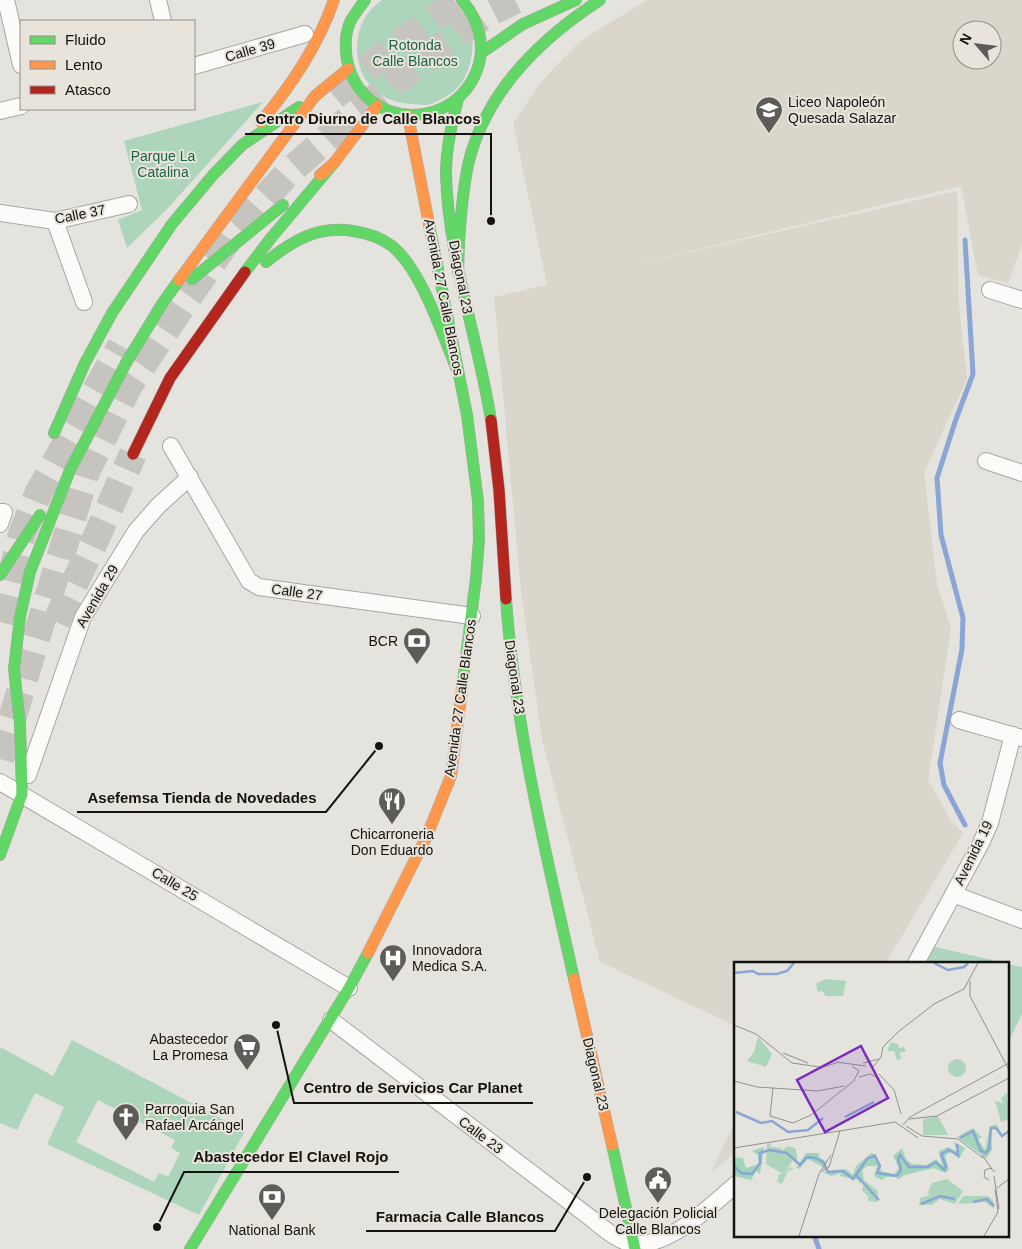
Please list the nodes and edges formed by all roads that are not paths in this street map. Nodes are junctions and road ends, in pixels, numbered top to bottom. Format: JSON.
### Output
{"nodes":[{"id":1,"x":6,"y":0,"type":"edge"},
{"id":2,"x":158,"y":0,"type":"edge"},
{"id":3,"x":334,"y":0,"type":"edge"},
{"id":4,"x":365,"y":0,"type":"edge"},
{"id":5,"x":462,"y":0,"type":"edge"},
{"id":6,"x":576,"y":0,"type":"edge"},
{"id":7,"x":600,"y":0,"type":"edge"},
{"id":8,"x":163,"y":20,"type":"edge"},
{"id":9,"x":305,"y":34,"type":"dead end"},
{"id":10,"x":481,"y":53,"type":"junction"},
{"id":11,"x":20,"y":61,"type":"edge"},
{"id":12,"x":195,"y":66,"type":"edge"},
{"id":13,"x":348,"y":69,"type":"junction"},
{"id":14,"x":315,"y":96,"type":"junction"},
{"id":15,"x":458,"y":99,"type":"junction"},
{"id":16,"x":20,"y":106,"type":"edge"},
{"id":17,"x":377,"y":106,"type":"junction"},
{"id":18,"x":0,"y":111,"type":"edge"},
{"id":19,"x":408,"y":116,"type":"junction"},
{"id":20,"x":242,"y":145,"type":"junction"},
{"id":21,"x":334,"y":163,"type":"junction"},
{"id":22,"x":129,"y":204,"type":"dead end"},
{"id":23,"x":0,"y":214,"type":"edge"},
{"id":24,"x":55,"y":221,"type":"junction"},
{"id":25,"x":458,"y":272,"type":"junction"},
{"id":26,"x":234,"y":288,"type":"junction"},
{"id":27,"x":990,"y":290,"type":"dead end"},
{"id":28,"x":1022,"y":300,"type":"edge"},
{"id":29,"x":84,"y":302,"type":"dead end"},
{"id":30,"x":162,"y":304,"type":"junction"},
{"id":31,"x":459,"y":375,"type":"junction"},
{"id":32,"x":54,"y":433,"type":"dead end"},
{"id":33,"x":171,"y":446,"type":"dead end"},
{"id":34,"x":133,"y":454,"type":"tunnel mouth"},
{"id":35,"x":986,"y":461,"type":"dead end"},
{"id":36,"x":70,"y":470,"type":"junction"},
{"id":37,"x":1022,"y":473,"type":"edge"},
{"id":38,"x":190,"y":478,"type":"junction"},
{"id":39,"x":0,"y":575,"type":"edge"},
{"id":40,"x":472,"y":616,"type":"junction"},
{"id":41,"x":959,"y":720,"type":"dead end"},
{"id":42,"x":1017,"y":737,"type":"edge"},
{"id":43,"x":0,"y":782,"type":"edge"},
{"id":44,"x":22,"y":794,"type":"junction"},
{"id":45,"x":0,"y":855,"type":"edge"},
{"id":46,"x":953,"y":894,"type":"junction"},
{"id":47,"x":1022,"y":920,"type":"edge"},
{"id":48,"x":917,"y":962,"type":"edge"},
{"id":49,"x":349,"y":988,"type":"junction"},
{"id":50,"x":331,"y":1020,"type":"junction"},
{"id":51,"x":734,"y":1186,"type":"edge"},
{"id":52,"x":635,"y":1247,"type":"edge"},
{"id":53,"x":190,"y":1249,"type":"edge"}],
"edges":[{"from":1,"to":11,"type":"street"},
{"from":2,"to":8,"type":"street"},
{"from":3,"to":20,"type":"main road"},
{"from":4,"to":13,"type":"main road"},
{"from":5,"to":10,"type":"main road"},
{"from":6,"to":10,"type":"main road"},
{"from":7,"to":25,"type":"main road"},
{"from":9,"to":12,"type":"street","name":"Calle 39"},
{"from":10,"to":15,"type":"main road"},
{"from":13,"to":14,"type":"main road"},
{"from":13,"to":17,"type":"main road"},
{"from":14,"to":20,"type":"main road"},
{"from":14,"to":30,"type":"main road"},
{"from":15,"to":19,"type":"main road"},
{"from":15,"to":25,"type":"main road","name":"Diagonal 23"},
{"from":16,"to":18,"type":"street"},
{"from":17,"to":19,"type":"main road"},
{"from":17,"to":21,"type":"main road"},
{"from":19,"to":31,"type":"main road","name":"Avenida 27 Calle Blancos"},
{"from":20,"to":32,"type":"main road"},
{"from":21,"to":26,"type":"main road"},
{"from":21,"to":30,"type":"main road"},
{"from":22,"to":24,"type":"street","name":"Calle 37"},
{"from":23,"to":24,"type":"street","name":"Calle 37"},
{"from":24,"to":29,"type":"street"},
{"from":25,"to":52,"type":"main road","name":"Diagonal 23"},
{"from":26,"to":31,"type":"main road"},
{"from":26,"to":34,"type":"main road"},
{"from":27,"to":28,"type":"street"},
{"from":30,"to":36,"type":"main road"},
{"from":31,"to":40,"type":"main road","name":"Avenida 27 Calle Blancos"},
{"from":33,"to":38,"type":"street","name":"Calle 27"},
{"from":35,"to":37,"type":"street"},
{"from":36,"to":39,"type":"main road"},
{"from":36,"to":44,"type":"main road"},
{"from":38,"to":40,"type":"street","name":"Calle 27"},
{"from":38,"to":44,"type":"street","name":"Avenida 29"},
{"from":40,"to":49,"type":"main road","name":"Avenida 27 Calle Blancos"},
{"from":41,"to":42,"type":"street"},
{"from":42,"to":46,"type":"street","name":"Avenida 19"},
{"from":43,"to":44,"type":"street","name":"Calle 25"},
{"from":44,"to":45,"type":"main road"},
{"from":44,"to":49,"type":"street","name":"Calle 25"},
{"from":46,"to":47,"type":"street"},
{"from":46,"to":48,"type":"street","name":"Avenida 19"},
{"from":49,"to":50,"type":"main road","name":"Avenida 27 Calle Blancos"},
{"from":50,"to":52,"type":"street","name":"Calle 23"},
{"from":50,"to":53,"type":"main road","name":"Avenida 27 Calle Blancos"},
{"from":51,"to":52,"type":"street"}]}
